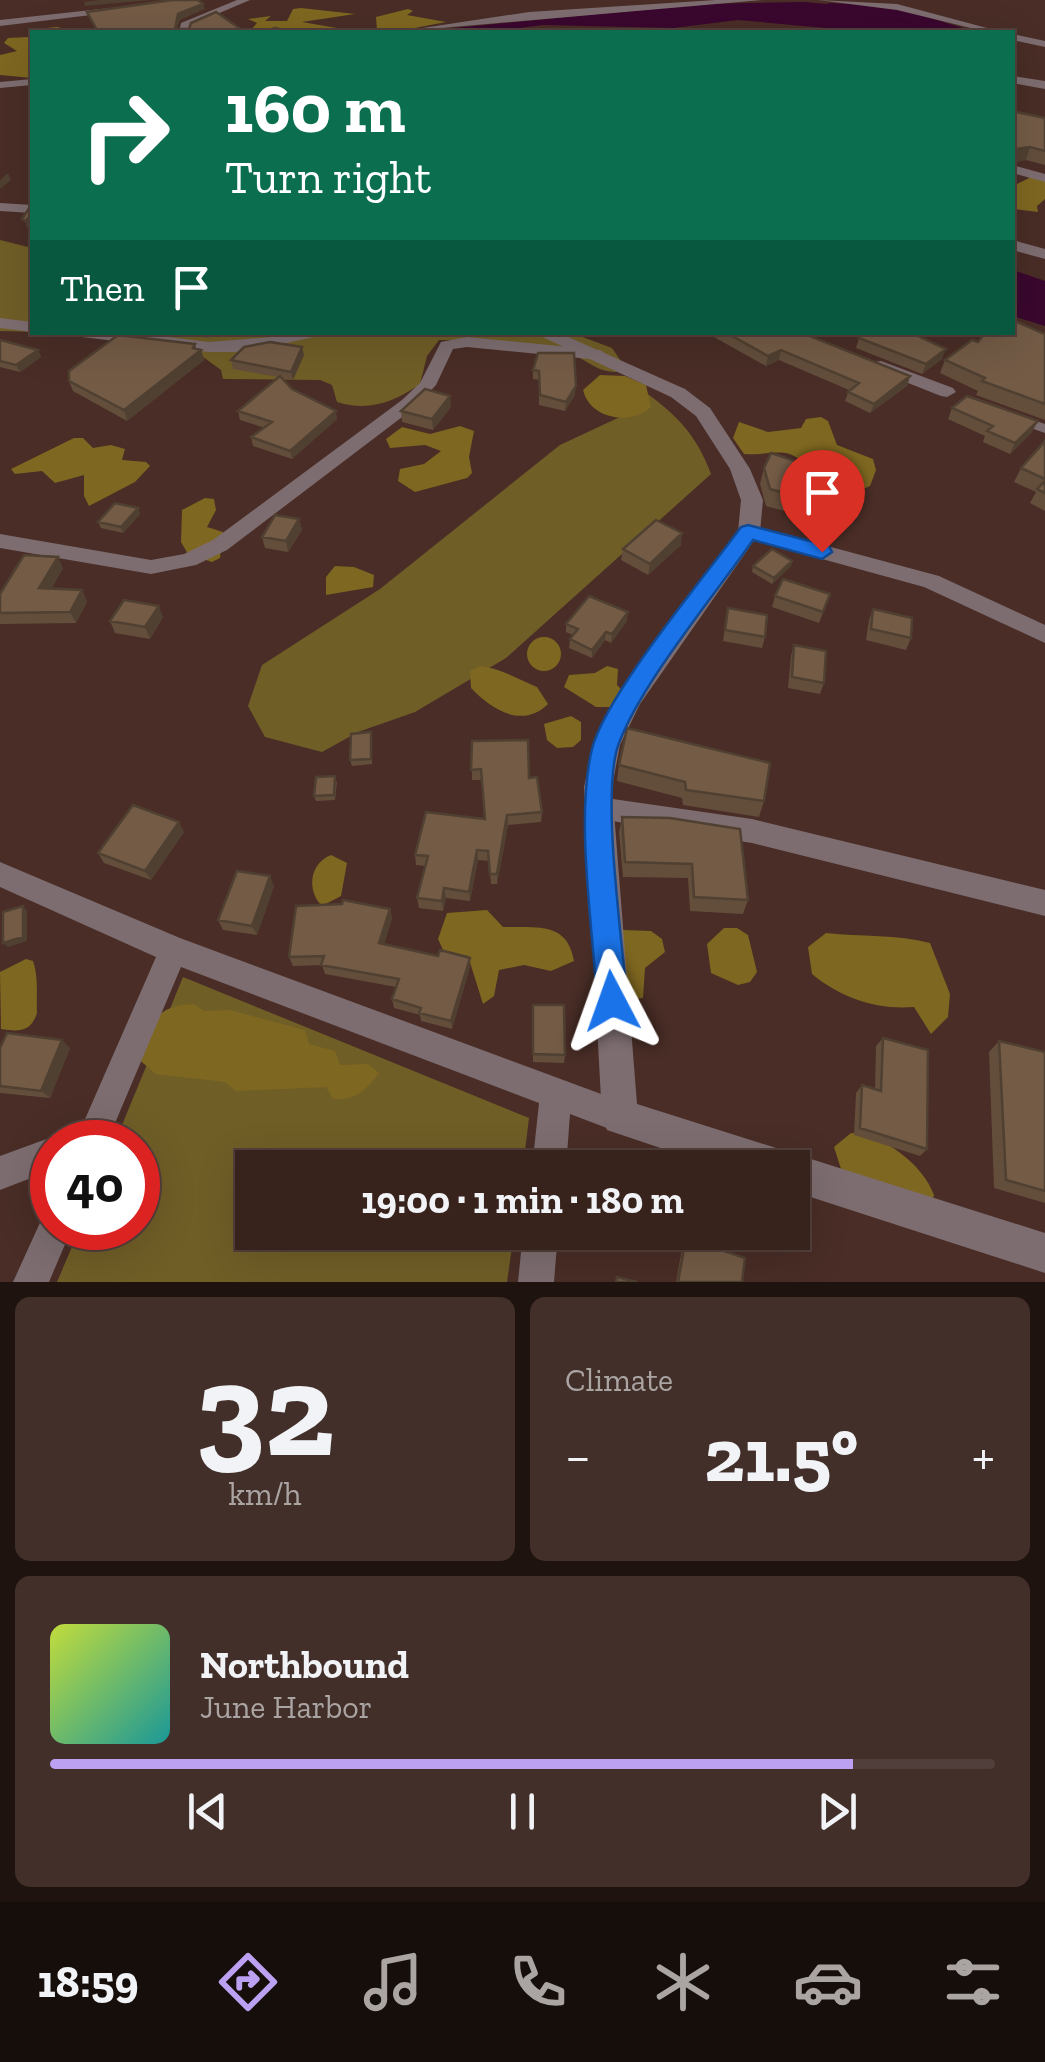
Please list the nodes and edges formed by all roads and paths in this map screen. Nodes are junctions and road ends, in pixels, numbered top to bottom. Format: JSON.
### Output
{"nodes":[{"id":1,"x":245,"y":0,"type":"edge"},
{"id":2,"x":757,"y":0,"type":"edge"},
{"id":3,"x":823,"y":0,"type":"edge"},
{"id":4,"x":127,"y":8,"type":"edge"},
{"id":5,"x":0,"y":23,"type":"edge"},
{"id":6,"x":184,"y":30,"type":"edge"},
{"id":7,"x":416,"y":30,"type":"edge"},
{"id":8,"x":990,"y":30,"type":"edge"},
{"id":9,"x":1015,"y":38,"type":"edge"},
{"id":10,"x":1045,"y":44,"type":"edge"},
{"id":11,"x":1015,"y":80,"type":"edge"},
{"id":12,"x":30,"y":82,"type":"edge"},
{"id":13,"x":0,"y":84,"type":"edge"},
{"id":14,"x":1045,"y":85,"type":"edge"},
{"id":15,"x":1045,"y":158,"type":"edge"},
{"id":16,"x":1015,"y":167,"type":"edge"},
{"id":17,"x":1041,"y":172,"type":"edge"},
{"id":18,"x":0,"y":207,"type":"edge"},
{"id":19,"x":30,"y":210,"type":"edge"},
{"id":20,"x":1015,"y":245,"type":"edge"},
{"id":21,"x":1045,"y":254,"type":"edge"},
{"id":22,"x":0,"y":323,"type":"edge"},
{"id":23,"x":30,"y":326,"type":"edge"},
{"id":24,"x":106,"y":335,"type":"edge"},
{"id":25,"x":312,"y":335,"type":"edge"},
{"id":26,"x":548,"y":335,"type":"edge"},
{"id":27,"x":600,"y":355,"type":"junction"},
{"id":28,"x":861,"y":359,"type":"edge"},
{"id":29,"x":955,"y":395,"type":"dead end"},
{"id":30,"x":994,"y":410,"type":"edge"},
{"id":31,"x":1045,"y":429,"type":"edge"},
{"id":32,"x":748,"y":532,"type":"junction"},
{"id":33,"x":0,"y":541,"type":"edge"},
{"id":34,"x":1045,"y":635,"type":"edge"},
{"id":35,"x":599,"y":808,"type":"junction"},
{"id":36,"x":0,"y":874,"type":"edge"},
{"id":37,"x":1045,"y":903,"type":"edge"},
{"id":38,"x":174,"y":950,"type":"junction"},
{"id":39,"x":556,"y":1096,"type":"junction"},
{"id":40,"x":620,"y":1116,"type":"junction"},
{"id":41,"x":98,"y":1120,"type":"edge"},
{"id":42,"x":550,"y":1150,"type":"edge"},
{"id":43,"x":724,"y":1150,"type":"edge"},
{"id":44,"x":30,"y":1162,"type":"edge"},
{"id":45,"x":0,"y":1173,"type":"edge"},
{"id":46,"x":810,"y":1178,"type":"edge"},
{"id":47,"x":45,"y":1250,"type":"edge"},
{"id":48,"x":539,"y":1250,"type":"edge"},
{"id":49,"x":1045,"y":1252,"type":"edge"},
{"id":50,"x":31,"y":1282,"type":"edge"},
{"id":51,"x":536,"y":1282,"type":"edge"}],
"edges":[{"from":1,"to":6,"type":"street"},
{"from":2,"to":7,"type":"street"},
{"from":3,"to":8,"type":"street"},
{"from":4,"to":5,"type":"street"},
{"from":9,"to":10,"type":"street"},
{"from":11,"to":14,"type":"street"},
{"from":12,"to":13,"type":"street"},
{"from":15,"to":17,"type":"street"},
{"from":16,"to":17,"type":"street"},
{"from":18,"to":19,"type":"street"},
{"from":20,"to":21,"type":"street"},
{"from":22,"to":23,"type":"street"},
{"from":24,"to":25,"type":"street"},
{"from":26,"to":27,"type":"street"},
{"from":27,"to":32,"type":"street"},
{"from":27,"to":33,"type":"street"},
{"from":28,"to":29,"type":"street"},
{"from":30,"to":31,"type":"street"},
{"from":32,"to":34,"type":"street"},
{"from":32,"to":35,"type":"street"},
{"from":35,"to":37,"type":"street"},
{"from":35,"to":40,"type":"street"},
{"from":36,"to":38,"type":"street"},
{"from":38,"to":39,"type":"street"},
{"from":38,"to":41,"type":"street"},
{"from":39,"to":40,"type":"street"},
{"from":39,"to":42,"type":"street"},
{"from":40,"to":43,"type":"street"},
{"from":44,"to":45,"type":"street"},
{"from":46,"to":49,"type":"street"},
{"from":47,"to":50,"type":"street"},
{"from":48,"to":51,"type":"street"}]}
